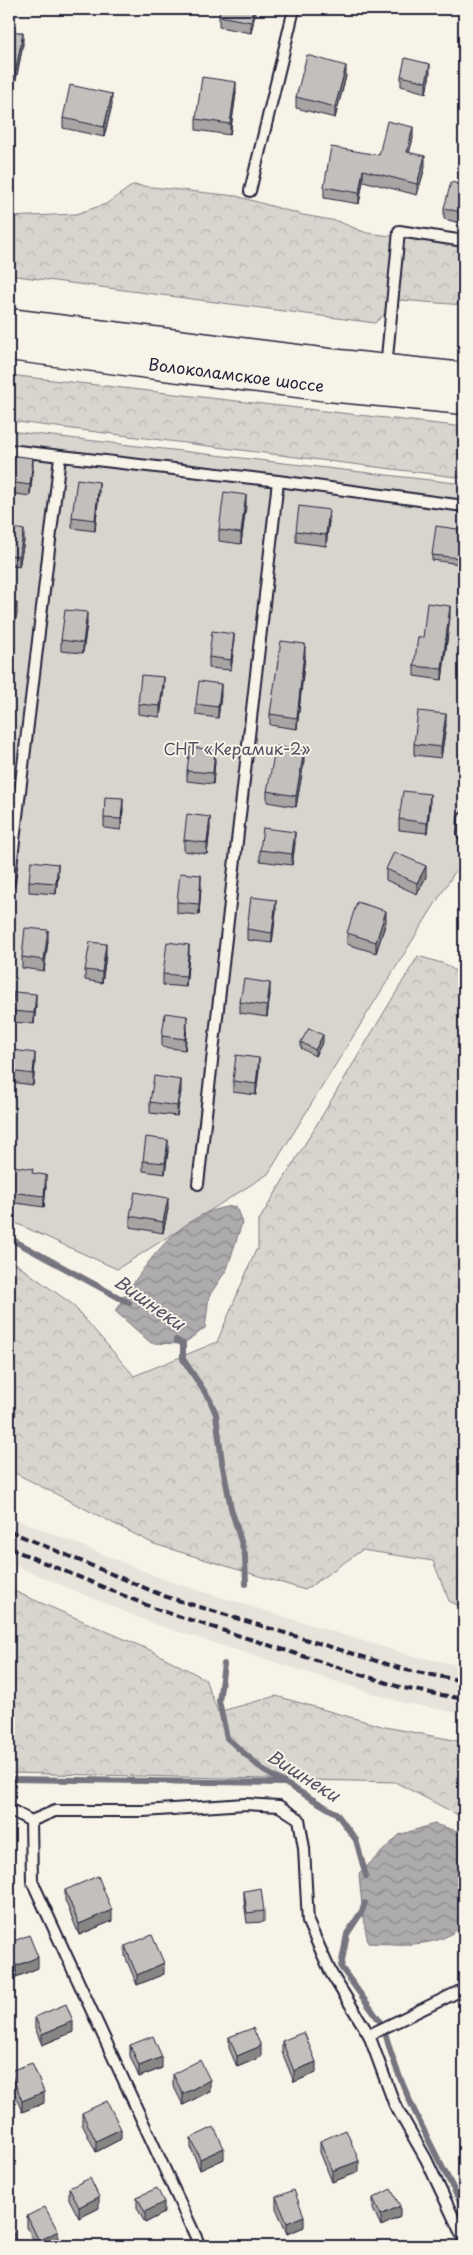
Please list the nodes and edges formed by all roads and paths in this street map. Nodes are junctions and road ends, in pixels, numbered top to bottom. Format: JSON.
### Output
{"nodes":[{"id":1,"x":294,"y":9,"type":"edge"},
{"id":2,"x":250,"y":191,"type":"dead end"},
{"id":3,"x":464,"y":242,"type":"edge"},
{"id":4,"x":9,"y":323,"type":"edge"},
{"id":5,"x":9,"y":346,"type":"edge"},
{"id":6,"x":386,"y":369,"type":"junction"},
{"id":7,"x":464,"y":377,"type":"edge"},
{"id":8,"x":464,"y":400,"type":"edge"},
{"id":9,"x":9,"y":450,"type":"edge"},
{"id":10,"x":60,"y":457,"type":"junction"},
{"id":11,"x":278,"y":481,"type":"junction"},
{"id":12,"x":464,"y":506,"type":"edge"},
{"id":13,"x":464,"y":818,"type":"edge"},
{"id":14,"x":462,"y":834,"type":"dead end"},
{"id":15,"x":9,"y":883,"type":"edge"},
{"id":16,"x":198,"y":1184,"type":"dead end"},
{"id":17,"x":9,"y":1809,"type":"edge"},
{"id":18,"x":31,"y":1821,"type":"junction"},
{"id":19,"x":464,"y":1989,"type":"edge"},
{"id":20,"x":369,"y":2034,"type":"junction"},
{"id":21,"x":464,"y":2240,"type":"edge"},
{"id":22,"x":200,"y":2246,"type":"edge"}],
"edges":[{"from":1,"to":2,"type":"lane"},
{"from":3,"to":6,"type":"lane"},
{"from":4,"to":6,"type":"main road","name":"Волоколамское шоссе"},
{"from":5,"to":8,"type":"main road","name":"Волоколамское шоссе"},
{"from":6,"to":7,"type":"main road","name":"Волоколамское шоссе"},
{"from":9,"to":10,"type":"lane"},
{"from":10,"to":11,"type":"lane"},
{"from":10,"to":15,"type":"lane"},
{"from":11,"to":12,"type":"lane"},
{"from":11,"to":16,"type":"lane"},
{"from":13,"to":14,"type":"lane"},
{"from":17,"to":18,"type":"lane"},
{"from":18,"to":20,"type":"lane"},
{"from":18,"to":22,"type":"lane"},
{"from":19,"to":20,"type":"lane"},
{"from":20,"to":21,"type":"lane"}]}
